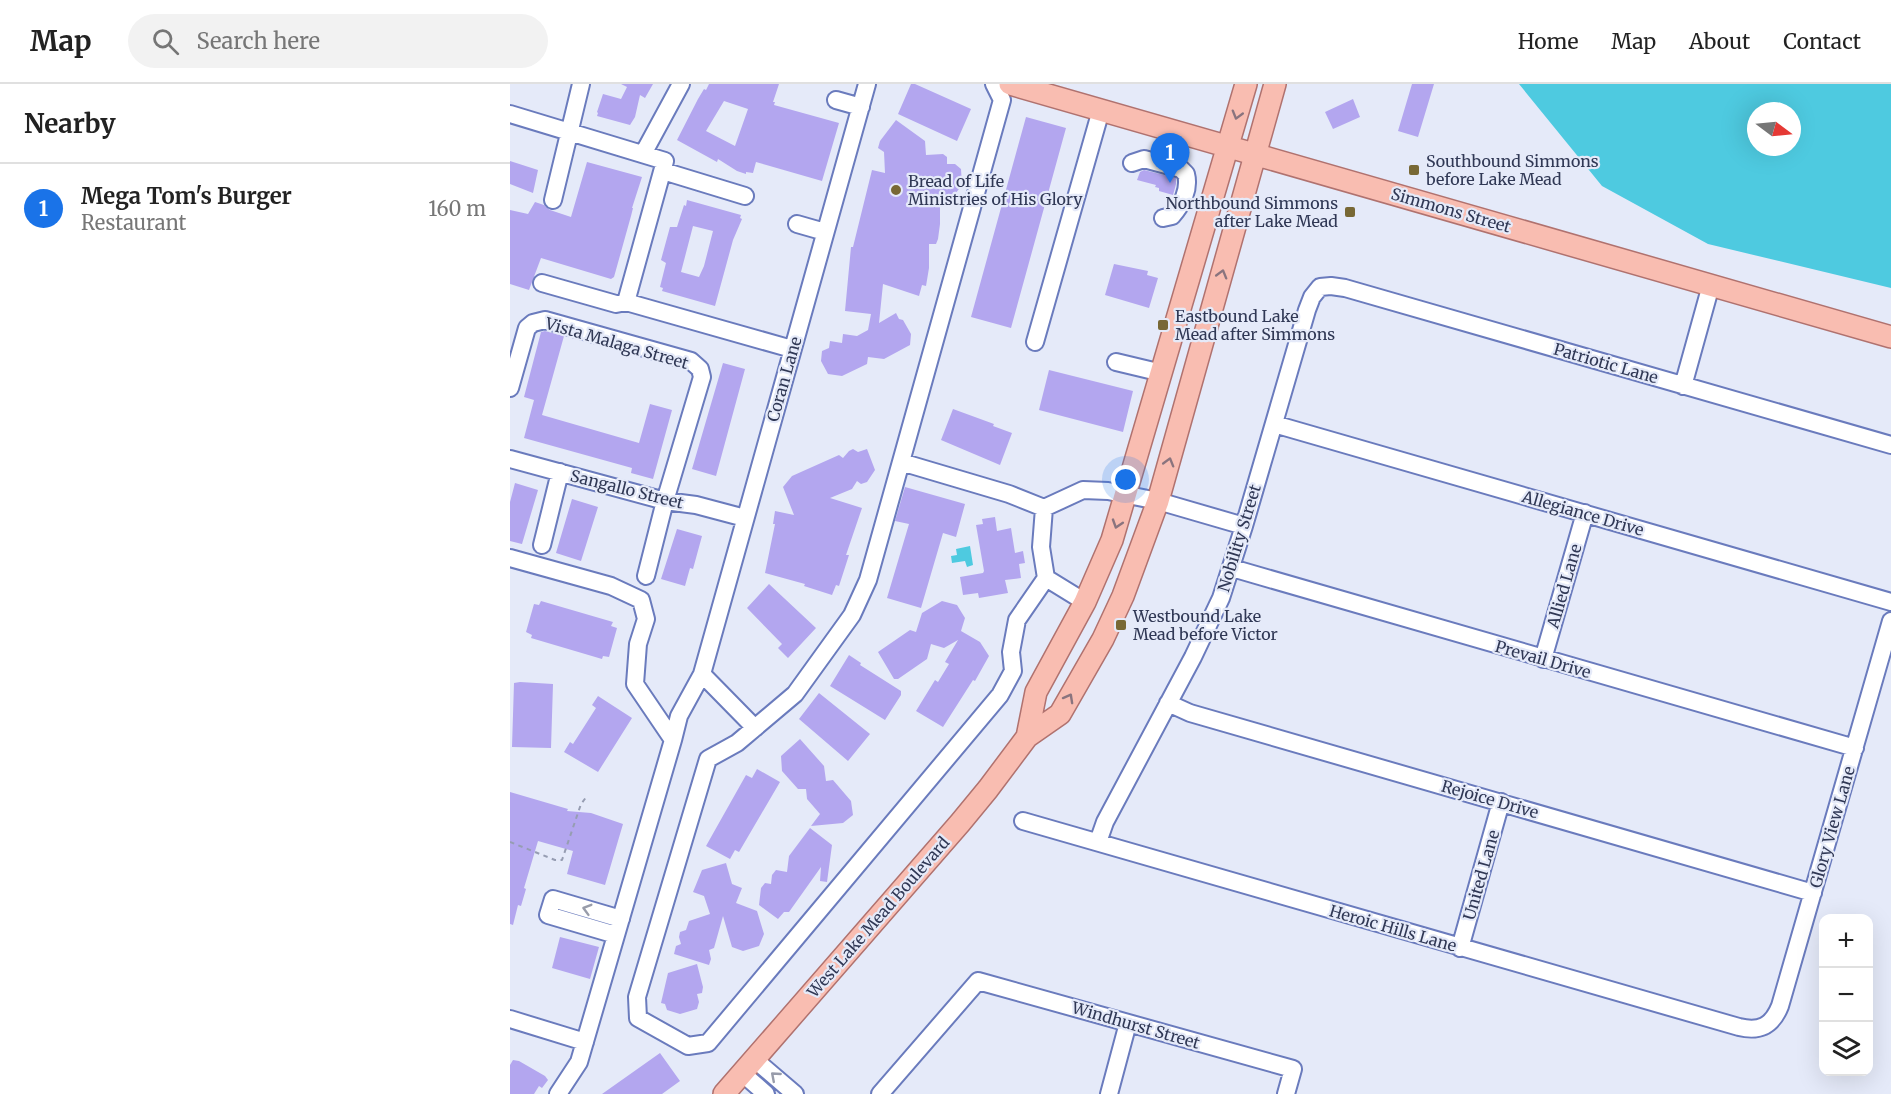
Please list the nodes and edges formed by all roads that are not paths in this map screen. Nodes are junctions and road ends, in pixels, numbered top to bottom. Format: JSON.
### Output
{"nodes":[{"id":1,"x":581,"y":84,"type":"edge"},
{"id":2,"x":681,"y":84,"type":"edge"},
{"id":3,"x":867,"y":84,"type":"edge"},
{"id":4,"x":994,"y":84,"type":"edge"},
{"id":5,"x":1246,"y":84,"type":"edge"},
{"id":6,"x":1275,"y":84,"type":"edge"},
{"id":7,"x":1063,"y":91,"type":"edge"},
{"id":8,"x":1005,"y":93,"type":"edge"},
{"id":9,"x":836,"y":99,"type":"dead end"},
{"id":10,"x":861,"y":106,"type":"junction"},
{"id":11,"x":1101,"y":110,"type":"junction"},
{"id":12,"x":510,"y":114,"type":"edge"},
{"id":13,"x":569,"y":132,"type":"junction"},
{"id":14,"x":1228,"y":145,"type":"junction"},
{"id":15,"x":1256,"y":153,"type":"junction"},
{"id":16,"x":643,"y":154,"type":"junction"},
{"id":17,"x":1132,"y":163,"type":"dead end"},
{"id":18,"x":663,"y":171,"type":"junction"},
{"id":19,"x":745,"y":196,"type":"dead end"},
{"id":20,"x":553,"y":200,"type":"dead end"},
{"id":21,"x":1163,"y":218,"type":"dead end"},
{"id":22,"x":797,"y":224,"type":"dead end"},
{"id":23,"x":825,"y":232,"type":"junction"},
{"id":24,"x":542,"y":283,"type":"dead end"},
{"id":25,"x":1711,"y":285,"type":"junction"},
{"id":26,"x":1320,"y":288,"type":"joint"},
{"id":27,"x":626,"y":302,"type":"junction"},
{"id":28,"x":1891,"y":337,"type":"edge"},
{"id":29,"x":1035,"y":342,"type":"dead end"},
{"id":30,"x":792,"y":349,"type":"junction"},
{"id":31,"x":1116,"y":362,"type":"dead end"},
{"id":32,"x":1162,"y":373,"type":"junction"},
{"id":33,"x":1192,"y":381,"type":"junction"},
{"id":34,"x":1683,"y":386,"type":"junction"},
{"id":35,"x":510,"y":388,"type":"edge"},
{"id":36,"x":1274,"y":424,"type":"junction"},
{"id":37,"x":1891,"y":445,"type":"edge"},
{"id":38,"x":510,"y":459,"type":"edge"},
{"id":39,"x":901,"y":462,"type":"junction"},
{"id":40,"x":560,"y":472,"type":"junction"},
{"id":41,"x":1126,"y":496,"type":"junction"},
{"id":42,"x":665,"y":501,"type":"junction"},
{"id":43,"x":1158,"y":501,"type":"junction"},
{"id":44,"x":1044,"y":508,"type":"junction"},
{"id":45,"x":1585,"y":513,"type":"junction"},
{"id":46,"x":745,"y":518,"type":"junction"},
{"id":47,"x":1244,"y":526,"type":"junction"},
{"id":48,"x":542,"y":545,"type":"dead end"},
{"id":49,"x":510,"y":559,"type":"edge"},
{"id":50,"x":1232,"y":568,"type":"junction"},
{"id":51,"x":646,"y":576,"type":"dead end"},
{"id":52,"x":1046,"y":578,"type":"junction"},
{"id":53,"x":1085,"y":602,"type":"junction"},
{"id":54,"x":1891,"y":602,"type":"edge"},
{"id":55,"x":1891,"y":621,"type":"edge"},
{"id":56,"x":1543,"y":659,"type":"junction"},
{"id":57,"x":702,"y":674,"type":"junction"},
{"id":58,"x":1168,"y":703,"type":"junction"},
{"id":59,"x":755,"y":728,"type":"junction"},
{"id":60,"x":1026,"y":736,"type":"junction"},
{"id":61,"x":673,"y":740,"type":"junction"},
{"id":62,"x":1855,"y":748,"type":"junction"},
{"id":63,"x":1502,"y":802,"type":"junction"},
{"id":64,"x":1023,"y":821,"type":"dead end"},
{"id":65,"x":1098,"y":842,"type":"junction"},
{"id":66,"x":1813,"y":893,"type":"junction"},
{"id":67,"x":1460,"y":948,"type":"junction"},
{"id":68,"x":510,"y":1020,"type":"edge"},
{"id":69,"x":1128,"y":1023,"type":"junction"},
{"id":70,"x":1764,"y":1028,"type":"joint"},
{"id":71,"x":585,"y":1042,"type":"junction"},
{"id":72,"x":748,"y":1066,"type":"junction"},
{"id":73,"x":883,"y":1093,"type":"edge"},
{"id":74,"x":558,"y":1094,"type":"edge"},
{"id":75,"x":724,"y":1094,"type":"edge"},
{"id":76,"x":766,"y":1094,"type":"edge"},
{"id":77,"x":795,"y":1094,"type":"edge"},
{"id":78,"x":1109,"y":1094,"type":"edge"},
{"id":79,"x":1286,"y":1094,"type":"edge"}],
"edges":[{"from":1,"to":13,"type":"street"},
{"from":2,"to":16,"type":"street"},
{"from":3,"to":10,"type":"street","name":"Coran Lane"},
{"from":4,"to":8,"type":"street"},
{"from":5,"to":14,"type":"main road","name":"West Lake Mead Boulevard","one_way":true},
{"from":6,"to":15,"type":"main road","name":"West Lake Mead Boulevard"},
{"from":7,"to":8,"type":"main road","name":"Simmons Street"},
{"from":7,"to":11,"type":"main road","name":"Simmons Street"},
{"from":8,"to":39,"type":"street"},
{"from":9,"to":10,"type":"street"},
{"from":10,"to":23,"type":"street","name":"Coran Lane"},
{"from":11,"to":14,"type":"main road","name":"Simmons Street"},
{"from":11,"to":29,"type":"street"},
{"from":12,"to":13,"type":"street"},
{"from":13,"to":16,"type":"street"},
{"from":13,"to":20,"type":"street"},
{"from":14,"to":15,"type":"main road","name":"Simmons Street"},
{"from":14,"to":32,"type":"main road","name":"West Lake Mead Boulevard"},
{"from":15,"to":25,"type":"main road","name":"Simmons Street"},
{"from":33,"to":15,"type":"main road","name":"West Lake Mead Boulevard","one_way":true},
{"from":16,"to":18,"type":"street"},
{"from":17,"to":21,"type":"street"},
{"from":18,"to":19,"type":"street"},
{"from":18,"to":27,"type":"street"},
{"from":22,"to":23,"type":"street"},
{"from":23,"to":30,"type":"street","name":"Coran Lane"},
{"from":24,"to":27,"type":"street"},
{"from":25,"to":28,"type":"main road","name":"Simmons Street"},
{"from":25,"to":34,"type":"street"},
{"from":26,"to":34,"type":"street","name":"Patriotic Lane"},
{"from":26,"to":36,"type":"street","name":"Nobility Street"},
{"from":27,"to":30,"type":"street"},
{"from":30,"to":46,"type":"street","name":"Coran Lane"},
{"from":31,"to":32,"type":"street"},
{"from":32,"to":33,"type":"main road"},
{"from":32,"to":41,"type":"main road","name":"West Lake Mead Boulevard"},
{"from":43,"to":33,"type":"main road","name":"West Lake Mead Boulevard","one_way":true},
{"from":34,"to":37,"type":"street","name":"Patriotic Lane"},
{"from":35,"to":42,"type":"street","name":"Vista Malaga Street"},
{"from":36,"to":45,"type":"street","name":"Allegiance Drive"},
{"from":36,"to":47,"type":"street","name":"Nobility Street"},
{"from":38,"to":40,"type":"street","name":"Sangallo Street"},
{"from":39,"to":44,"type":"street"},
{"from":39,"to":59,"type":"street"},
{"from":40,"to":42,"type":"street","name":"Sangallo Street"},
{"from":40,"to":48,"type":"street"},
{"from":41,"to":43,"type":"street"},
{"from":41,"to":44,"type":"street"},
{"from":41,"to":53,"type":"main road","name":"West Lake Mead Boulevard","one_way":true},
{"from":42,"to":46,"type":"street","name":"Sangallo Street"},
{"from":42,"to":51,"type":"street"},
{"from":43,"to":47,"type":"street"},
{"from":60,"to":43,"type":"main road","name":"West Lake Mead Boulevard","one_way":true},
{"from":44,"to":52,"type":"street"},
{"from":45,"to":54,"type":"street","name":"Allegiance Drive"},
{"from":45,"to":56,"type":"street","name":"Allied Lane"},
{"from":46,"to":57,"type":"street","name":"Coran Lane"},
{"from":47,"to":50,"type":"street","name":"Nobility Street"},
{"from":49,"to":61,"type":"street"},
{"from":50,"to":56,"type":"street","name":"Prevail Drive"},
{"from":50,"to":58,"type":"street","name":"Nobility Street"},
{"from":52,"to":53,"type":"street"},
{"from":52,"to":59,"type":"street"},
{"from":53,"to":60,"type":"main road","name":"West Lake Mead Boulevard"},
{"from":55,"to":62,"type":"street","name":"Glory View Lane"},
{"from":56,"to":62,"type":"street","name":"Prevail Drive"},
{"from":57,"to":59,"type":"street"},
{"from":57,"to":61,"type":"street","name":"Coran Lane"},
{"from":58,"to":63,"type":"street","name":"Rejoice Drive"},
{"from":58,"to":65,"type":"street","name":"Nobility Street"},
{"from":60,"to":72,"type":"main road","name":"West Lake Mead Boulevard"},
{"from":61,"to":71,"type":"street","name":"Coran Lane"},
{"from":62,"to":66,"type":"street","name":"Glory View Lane"},
{"from":63,"to":66,"type":"street","name":"Rejoice Drive"},
{"from":63,"to":67,"type":"street","name":"United Lane"},
{"from":64,"to":65,"type":"street","name":"Heroic Hills Lane"},
{"from":65,"to":67,"type":"street","name":"Heroic Hills Lane"},
{"from":66,"to":70,"type":"street","name":"Glory View Lane"},
{"from":67,"to":70,"type":"street","name":"Heroic Hills Lane"},
{"from":68,"to":71,"type":"street"},
{"from":69,"to":73,"type":"street","name":"Windhurst Street"},
{"from":69,"to":78,"type":"street"},
{"from":69,"to":79,"type":"street","name":"Windhurst Street"},
{"from":71,"to":74,"type":"street","name":"Coran Lane"},
{"from":72,"to":75,"type":"main road","name":"West Lake Mead Boulevard"},
{"from":72,"to":76,"type":"street"},
{"from":77,"to":72,"type":"street","one_way":true}]}
